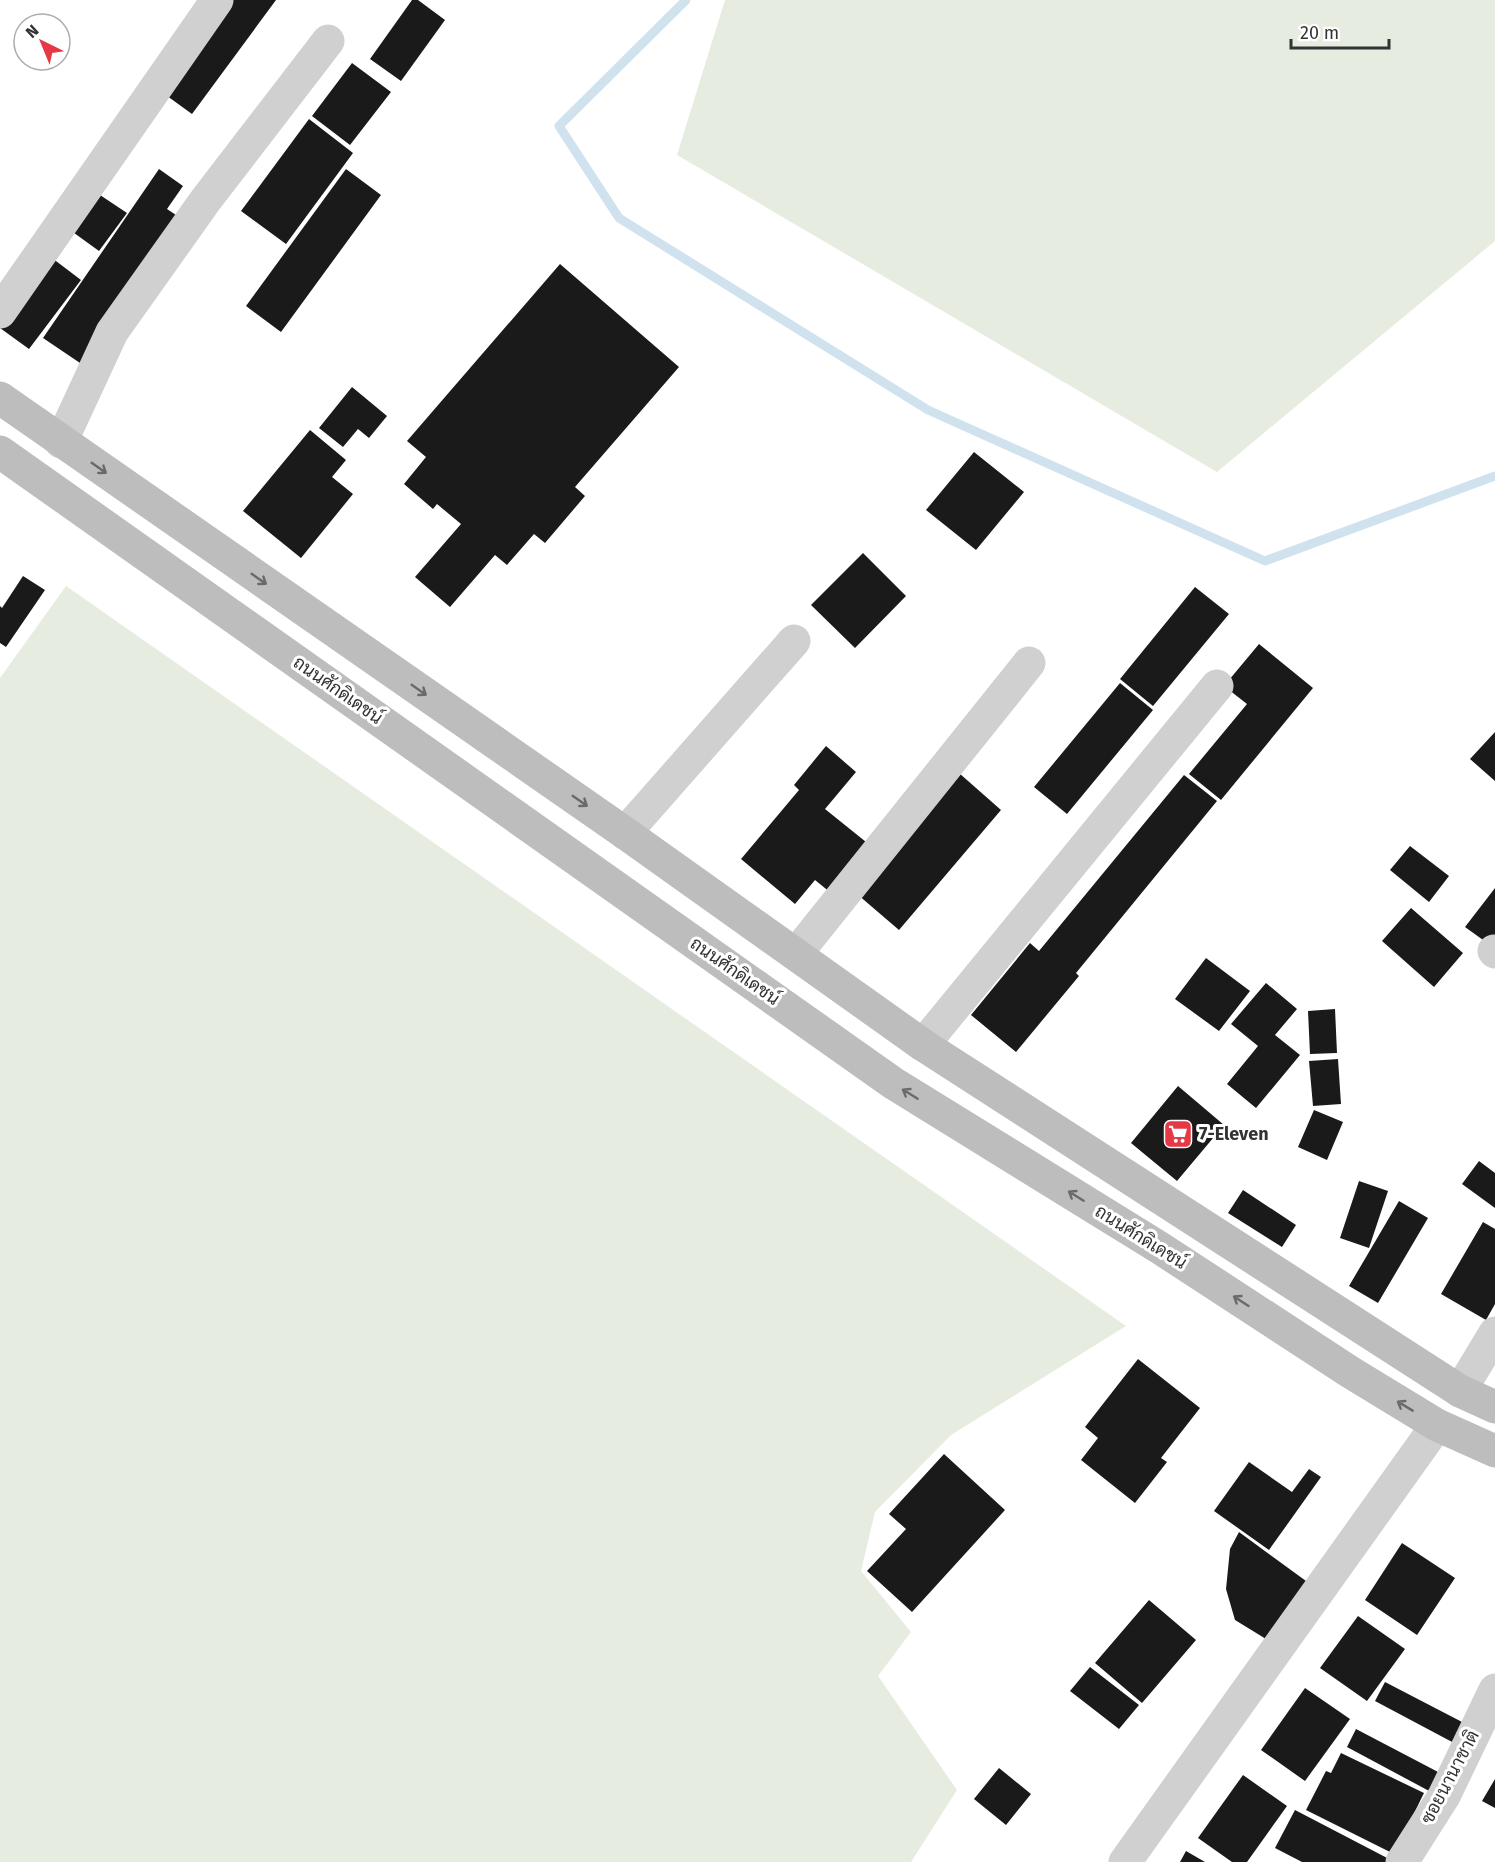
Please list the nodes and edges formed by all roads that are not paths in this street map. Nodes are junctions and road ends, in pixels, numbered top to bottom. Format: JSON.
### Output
{"nodes":[{"id":1,"x":217,"y":0,"type":"edge"},
{"id":2,"x":328,"y":41,"type":"dead end"},
{"id":3,"x":0,"y":312,"type":"edge"},
{"id":4,"x":0,"y":398,"type":"edge"},
{"id":5,"x":61,"y":442,"type":"junction"},
{"id":6,"x":0,"y":452,"type":"edge"},
{"id":7,"x":794,"y":640,"type":"dead end"},
{"id":8,"x":1029,"y":663,"type":"dead end"},
{"id":9,"x":1217,"y":686,"type":"dead end"},
{"id":10,"x":626,"y":833,"type":"junction"},
{"id":11,"x":796,"y":954,"type":"junction"},
{"id":12,"x":923,"y":1046,"type":"junction"},
{"id":13,"x":1495,"y":1333,"type":"edge"},
{"id":14,"x":1461,"y":1391,"type":"junction"},
{"id":15,"x":1495,"y":1407,"type":"edge"},
{"id":16,"x":1437,"y":1425,"type":"junction"},
{"id":17,"x":1495,"y":1451,"type":"edge"},
{"id":18,"x":1495,"y":1690,"type":"edge"},
{"id":19,"x":1125,"y":1862,"type":"edge"},
{"id":20,"x":1402,"y":1862,"type":"edge"}],
"edges":[{"from":1,"to":3,"type":"street"},
{"from":2,"to":5,"type":"street"},
{"from":4,"to":5,"type":"main road"},
{"from":5,"to":10,"type":"main road","one_way":true},
{"from":16,"to":6,"type":"main road","name":"ถนนศักดิเดชน์","one_way":true},
{"from":7,"to":10,"type":"street"},
{"from":8,"to":11,"type":"street"},
{"from":9,"to":12,"type":"street"},
{"from":10,"to":11,"type":"main road"},
{"from":11,"to":12,"type":"main road"},
{"from":12,"to":14,"type":"main road"},
{"from":13,"to":14,"type":"street"},
{"from":14,"to":15,"type":"main road"},
{"from":16,"to":17,"type":"main road","name":"ถนนศักดิเดชน์"},
{"from":16,"to":19,"type":"street"},
{"from":18,"to":20,"type":"street","name":"ซอยนานาชาติ"}]}
